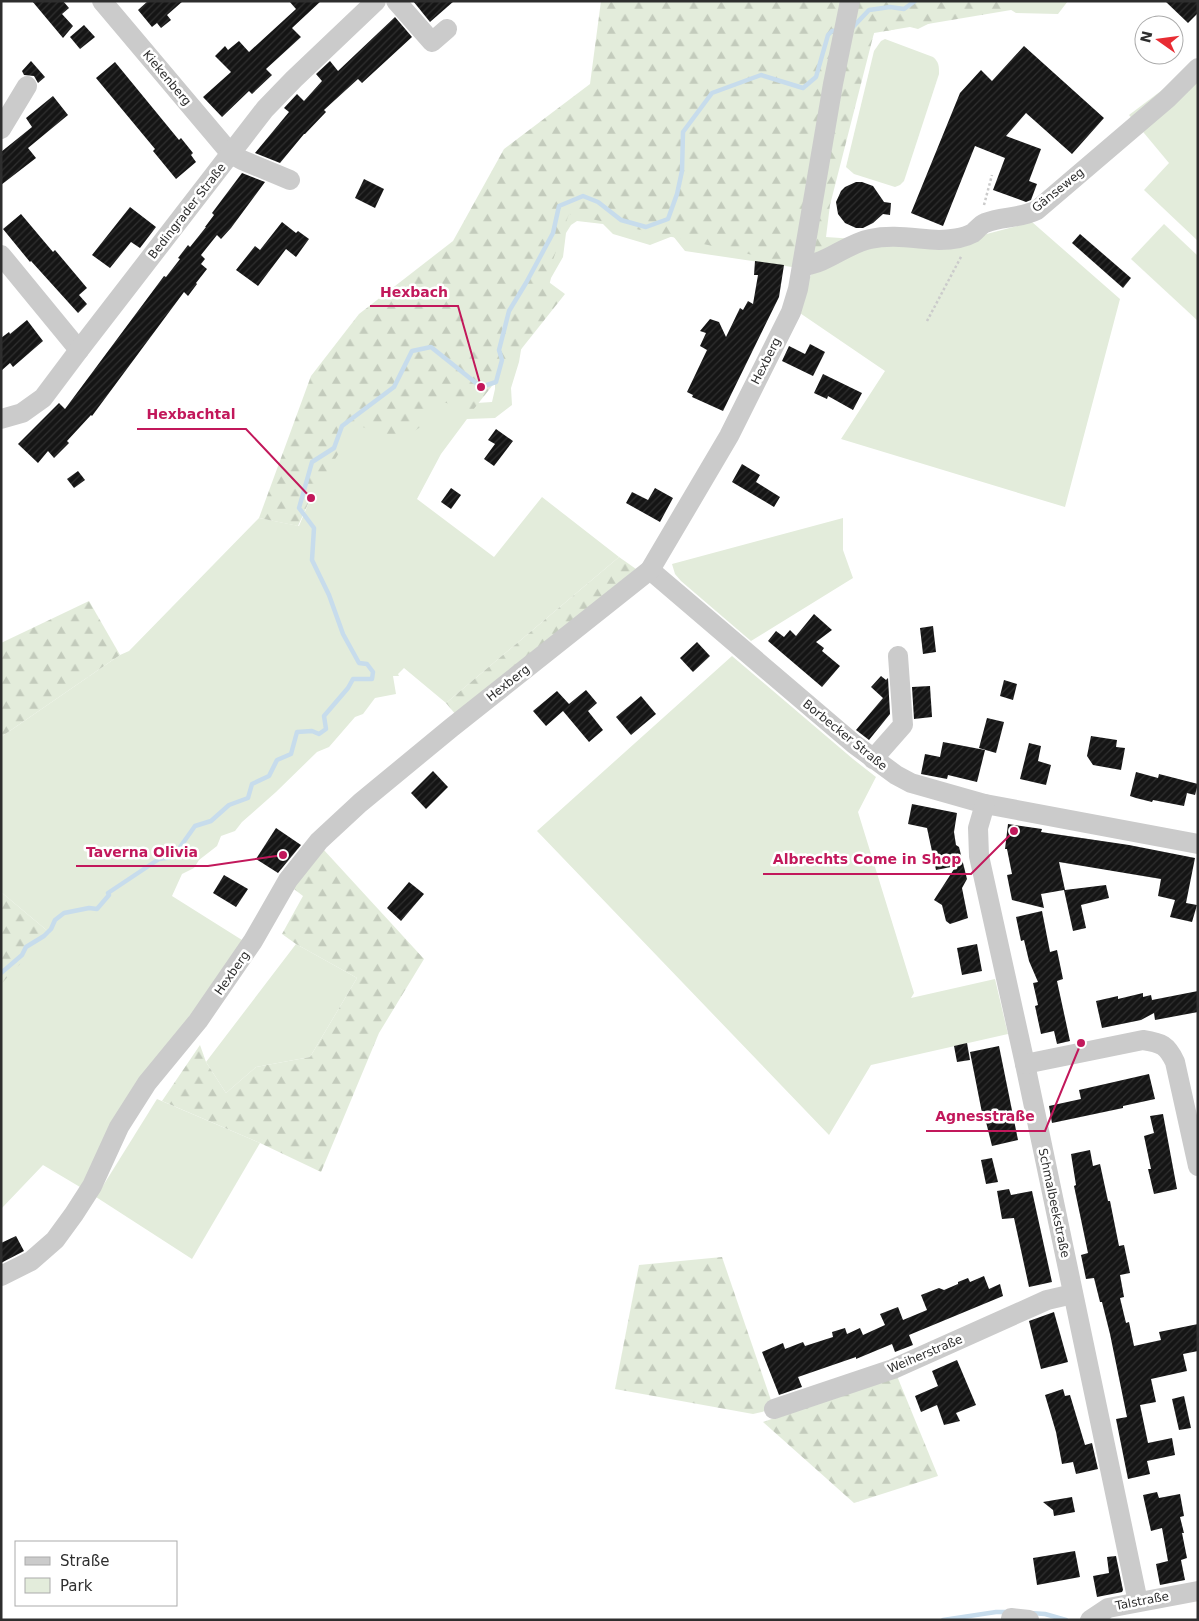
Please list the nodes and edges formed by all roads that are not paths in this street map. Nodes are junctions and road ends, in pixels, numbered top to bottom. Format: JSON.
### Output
{"nodes":[{"id":1,"x":376,"y":1,"type":"edge"},
{"id":2,"x":396,"y":1,"type":"edge"},
{"id":3,"x":850,"y":1,"type":"edge"},
{"id":4,"x":112,"y":5,"type":"edge"},
{"id":5,"x":448,"y":29,"type":"dead end"},
{"id":6,"x":1198,"y":68,"type":"edge"},
{"id":7,"x":28,"y":86,"type":"dead end"},
{"id":8,"x":1,"y":129,"type":"edge"},
{"id":9,"x":231,"y":154,"type":"junction"},
{"id":10,"x":290,"y":180,"type":"dead end"},
{"id":11,"x":1,"y":255,"type":"edge"},
{"id":12,"x":803,"y":266,"type":"junction"},
{"id":13,"x":78,"y":350,"type":"junction"},
{"id":14,"x":1,"y":419,"type":"edge"},
{"id":15,"x":650,"y":570,"type":"junction"},
{"id":16,"x":898,"y":656,"type":"dead end"},
{"id":17,"x":873,"y":759,"type":"junction"},
{"id":18,"x":986,"y":804,"type":"junction"},
{"id":19,"x":1198,"y":844,"type":"edge"},
{"id":20,"x":1025,"y":1064,"type":"junction"},
{"id":21,"x":1198,"y":1166,"type":"edge"},
{"id":22,"x":1,"y":1276,"type":"edge"},
{"id":23,"x":1073,"y":1294,"type":"junction"},
{"id":24,"x":774,"y":1409,"type":"dead end"},
{"id":25,"x":1198,"y":1591,"type":"edge"},
{"id":26,"x":1138,"y":1602,"type":"junction"},
{"id":27,"x":1011,"y":1620,"type":"edge"},
{"id":28,"x":1028,"y":1620,"type":"edge"},
{"id":29,"x":1090,"y":1620,"type":"edge"}],
"edges":[{"from":1,"to":9,"type":"street","name":"Bedingrader Straße"},
{"from":2,"to":5,"type":"street"},
{"from":3,"to":12,"type":"street","name":"Hexberg"},
{"from":4,"to":9,"type":"street","name":"Kiekenberg"},
{"from":6,"to":12,"type":"street","name":"Gänseweg"},
{"from":7,"to":8,"type":"street"},
{"from":9,"to":10,"type":"street"},
{"from":9,"to":13,"type":"street","name":"Bedingrader Straße"},
{"from":11,"to":13,"type":"street"},
{"from":12,"to":15,"type":"street","name":"Hexberg"},
{"from":13,"to":14,"type":"street","name":"Bedingrader Straße"},
{"from":15,"to":17,"type":"street","name":"Borbecker Straße"},
{"from":15,"to":22,"type":"street","name":"Hexberg"},
{"from":16,"to":17,"type":"street"},
{"from":17,"to":18,"type":"street","name":"Borbecker Straße"},
{"from":18,"to":19,"type":"street","name":"Borbecker Straße"},
{"from":18,"to":20,"type":"street","name":"Schmalbeekstraße"},
{"from":20,"to":21,"type":"street"},
{"from":20,"to":23,"type":"street","name":"Schmalbeekstraße"},
{"from":23,"to":24,"type":"street","name":"Weiherstraße"},
{"from":23,"to":26,"type":"street","name":"Schmalbeekstraße"},
{"from":25,"to":26,"type":"street","name":"Talstraße"},
{"from":26,"to":29,"type":"street","name":"Talstraße"},
{"from":27,"to":28,"type":"street"}]}
